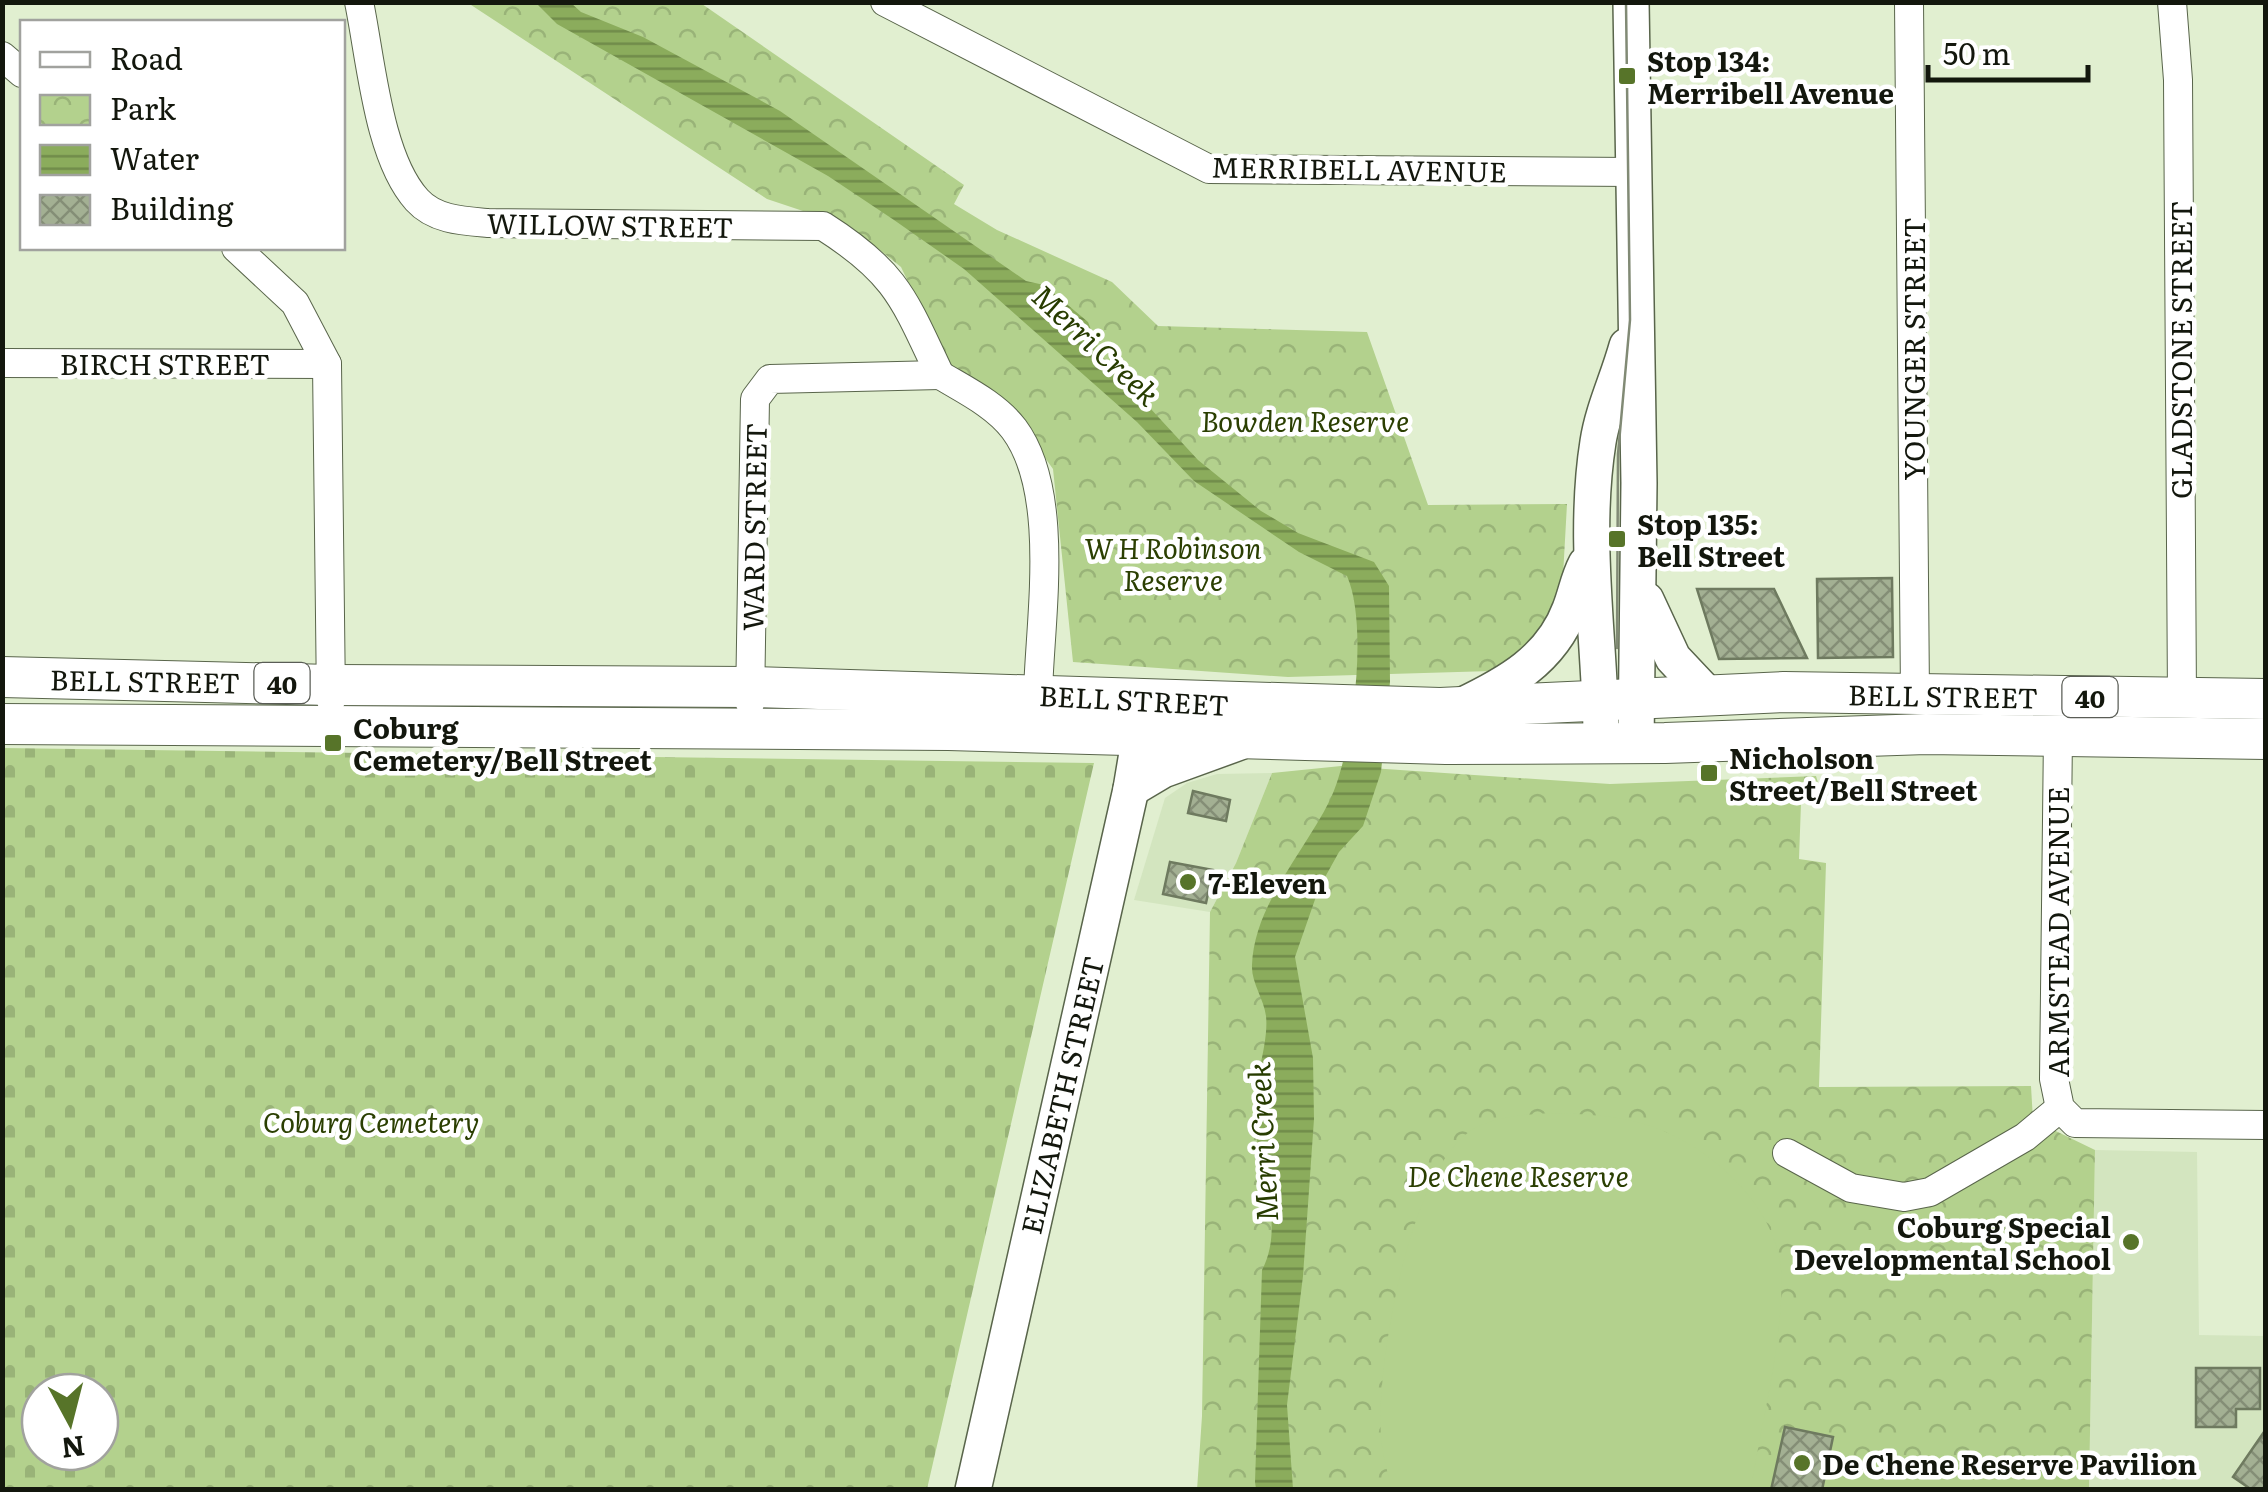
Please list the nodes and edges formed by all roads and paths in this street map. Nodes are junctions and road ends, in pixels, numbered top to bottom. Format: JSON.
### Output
{"nodes":[{"id":1,"x":359,"y":2,"type":"edge"},
{"id":2,"x":885,"y":2,"type":"edge"},
{"id":3,"x":1632,"y":2,"type":"edge"},
{"id":4,"x":1909,"y":2,"type":"edge"},
{"id":5,"x":2172,"y":2,"type":"edge"},
{"id":6,"x":1633,"y":172,"type":"junction"},
{"id":7,"x":238,"y":250,"type":"edge"},
{"id":8,"x":1634,"y":311,"type":"junction"},
{"id":9,"x":2,"y":363,"type":"edge"},
{"id":10,"x":326,"y":364,"type":"junction"},
{"id":11,"x":940,"y":375,"type":"junction"},
{"id":12,"x":1594,"y":550,"type":"junction"},
{"id":13,"x":1639,"y":586,"type":"junction"},
{"id":14,"x":2,"y":677,"type":"edge"},
{"id":15,"x":331,"y":685,"type":"junction"},
{"id":16,"x":750,"y":686,"type":"junction"},
{"id":17,"x":1784,"y":692,"type":"junction"},
{"id":18,"x":1706,"y":693,"type":"junction"},
{"id":19,"x":1038,"y":694,"type":"junction"},
{"id":20,"x":1916,"y":695,"type":"junction"},
{"id":21,"x":2182,"y":698,"type":"junction"},
{"id":22,"x":2266,"y":699,"type":"edge"},
{"id":23,"x":1618,"y":700,"type":"junction"},
{"id":24,"x":1143,"y":718,"type":"junction"},
{"id":25,"x":1448,"y":720,"type":"junction"},
{"id":26,"x":2,"y":724,"type":"edge"},
{"id":27,"x":1331,"y":724,"type":"junction"},
{"id":28,"x":330,"y":727,"type":"junction"},
{"id":29,"x":750,"y":730,"type":"junction"},
{"id":30,"x":2058,"y":734,"type":"junction"},
{"id":31,"x":1786,"y":738,"type":"junction"},
{"id":32,"x":2266,"y":738,"type":"edge"},
{"id":33,"x":1243,"y":740,"type":"junction"},
{"id":34,"x":1618,"y":744,"type":"junction"},
{"id":35,"x":1131,"y":789,"type":"junction"},
{"id":36,"x":2068,"y":1116,"type":"junction"},
{"id":37,"x":2266,"y":1124,"type":"edge"},
{"id":38,"x":1787,"y":1153,"type":"dead end"},
{"id":39,"x":973,"y":1490,"type":"edge"}],
"edges":[{"from":1,"to":11,"type":"street","name":"WILLOW STREET"},
{"from":2,"to":6,"type":"street","name":"MERRIBELL AVENUE"},
{"from":3,"to":6,"type":"main road"},
{"from":4,"to":20,"type":"street","name":"YOUNGER STREET"},
{"from":5,"to":21,"type":"street","name":"GLADSTONE STREET"},
{"from":6,"to":8,"type":"main road"},
{"from":7,"to":10,"type":"street"},
{"from":8,"to":12,"type":"main road"},
{"from":8,"to":13,"type":"main road"},
{"from":9,"to":10,"type":"street","name":"BIRCH STREET"},
{"from":10,"to":15,"type":"street"},
{"from":11,"to":16,"type":"street","name":"WARD STREET"},
{"from":11,"to":19,"type":"street"},
{"from":12,"to":23,"type":"main road"},
{"from":12,"to":25,"type":"main road"},
{"from":13,"to":18,"type":"main road"},
{"from":13,"to":23,"type":"main road"},
{"from":14,"to":15,"type":"highway","name":"BELL STREET","number":"40"},
{"from":15,"to":16,"type":"highway","name":"BELL STREET","number":"40"},
{"from":15,"to":28,"type":"street"},
{"from":16,"to":19,"type":"highway","name":"BELL STREET","number":"40"},
{"from":16,"to":29,"type":"street","name":"WARD STREET"},
{"from":17,"to":18,"type":"highway","name":"BELL STREET","number":"40"},
{"from":17,"to":20,"type":"highway","name":"BELL STREET","number":"40"},
{"from":17,"to":31,"type":"highway"},
{"from":18,"to":23,"type":"highway","name":"BELL STREET","number":"40"},
{"from":19,"to":24,"type":"highway","name":"BELL STREET","number":"40"},
{"from":20,"to":21,"type":"highway","name":"BELL STREET","number":"40"},
{"from":21,"to":22,"type":"highway","name":"BELL STREET","number":"40"},
{"from":23,"to":25,"type":"highway","name":"BELL STREET","number":"40"},
{"from":23,"to":34,"type":"main road"},
{"from":24,"to":27,"type":"highway","name":"BELL STREET","number":"40"},
{"from":24,"to":29,"type":"highway","name":"BELL STREET","number":"40"},
{"from":24,"to":33,"type":"highway","name":"BELL STREET","number":"40"},
{"from":24,"to":35,"type":"main road","name":"ELIZABETH STREET"},
{"from":25,"to":27,"type":"highway","name":"BELL STREET","number":"40"},
{"from":25,"to":34,"type":"highway","name":"BELL STREET","number":"40"},
{"from":26,"to":28,"type":"highway","name":"BELL STREET","number":"40"},
{"from":27,"to":33,"type":"highway","name":"BELL STREET","number":"40"},
{"from":28,"to":29,"type":"highway","name":"BELL STREET","number":"40"},
{"from":30,"to":31,"type":"highway","name":"BELL STREET","number":"40"},
{"from":30,"to":32,"type":"highway","name":"BELL STREET","number":"40"},
{"from":30,"to":36,"type":"street","name":"ARMSTEAD AVENUE"},
{"from":31,"to":34,"type":"highway","name":"BELL STREET","number":"40"},
{"from":33,"to":35,"type":"main road"},
{"from":35,"to":39,"type":"main road","name":"ELIZABETH STREET"},
{"from":36,"to":37,"type":"street"},
{"from":36,"to":38,"type":"street"}]}
